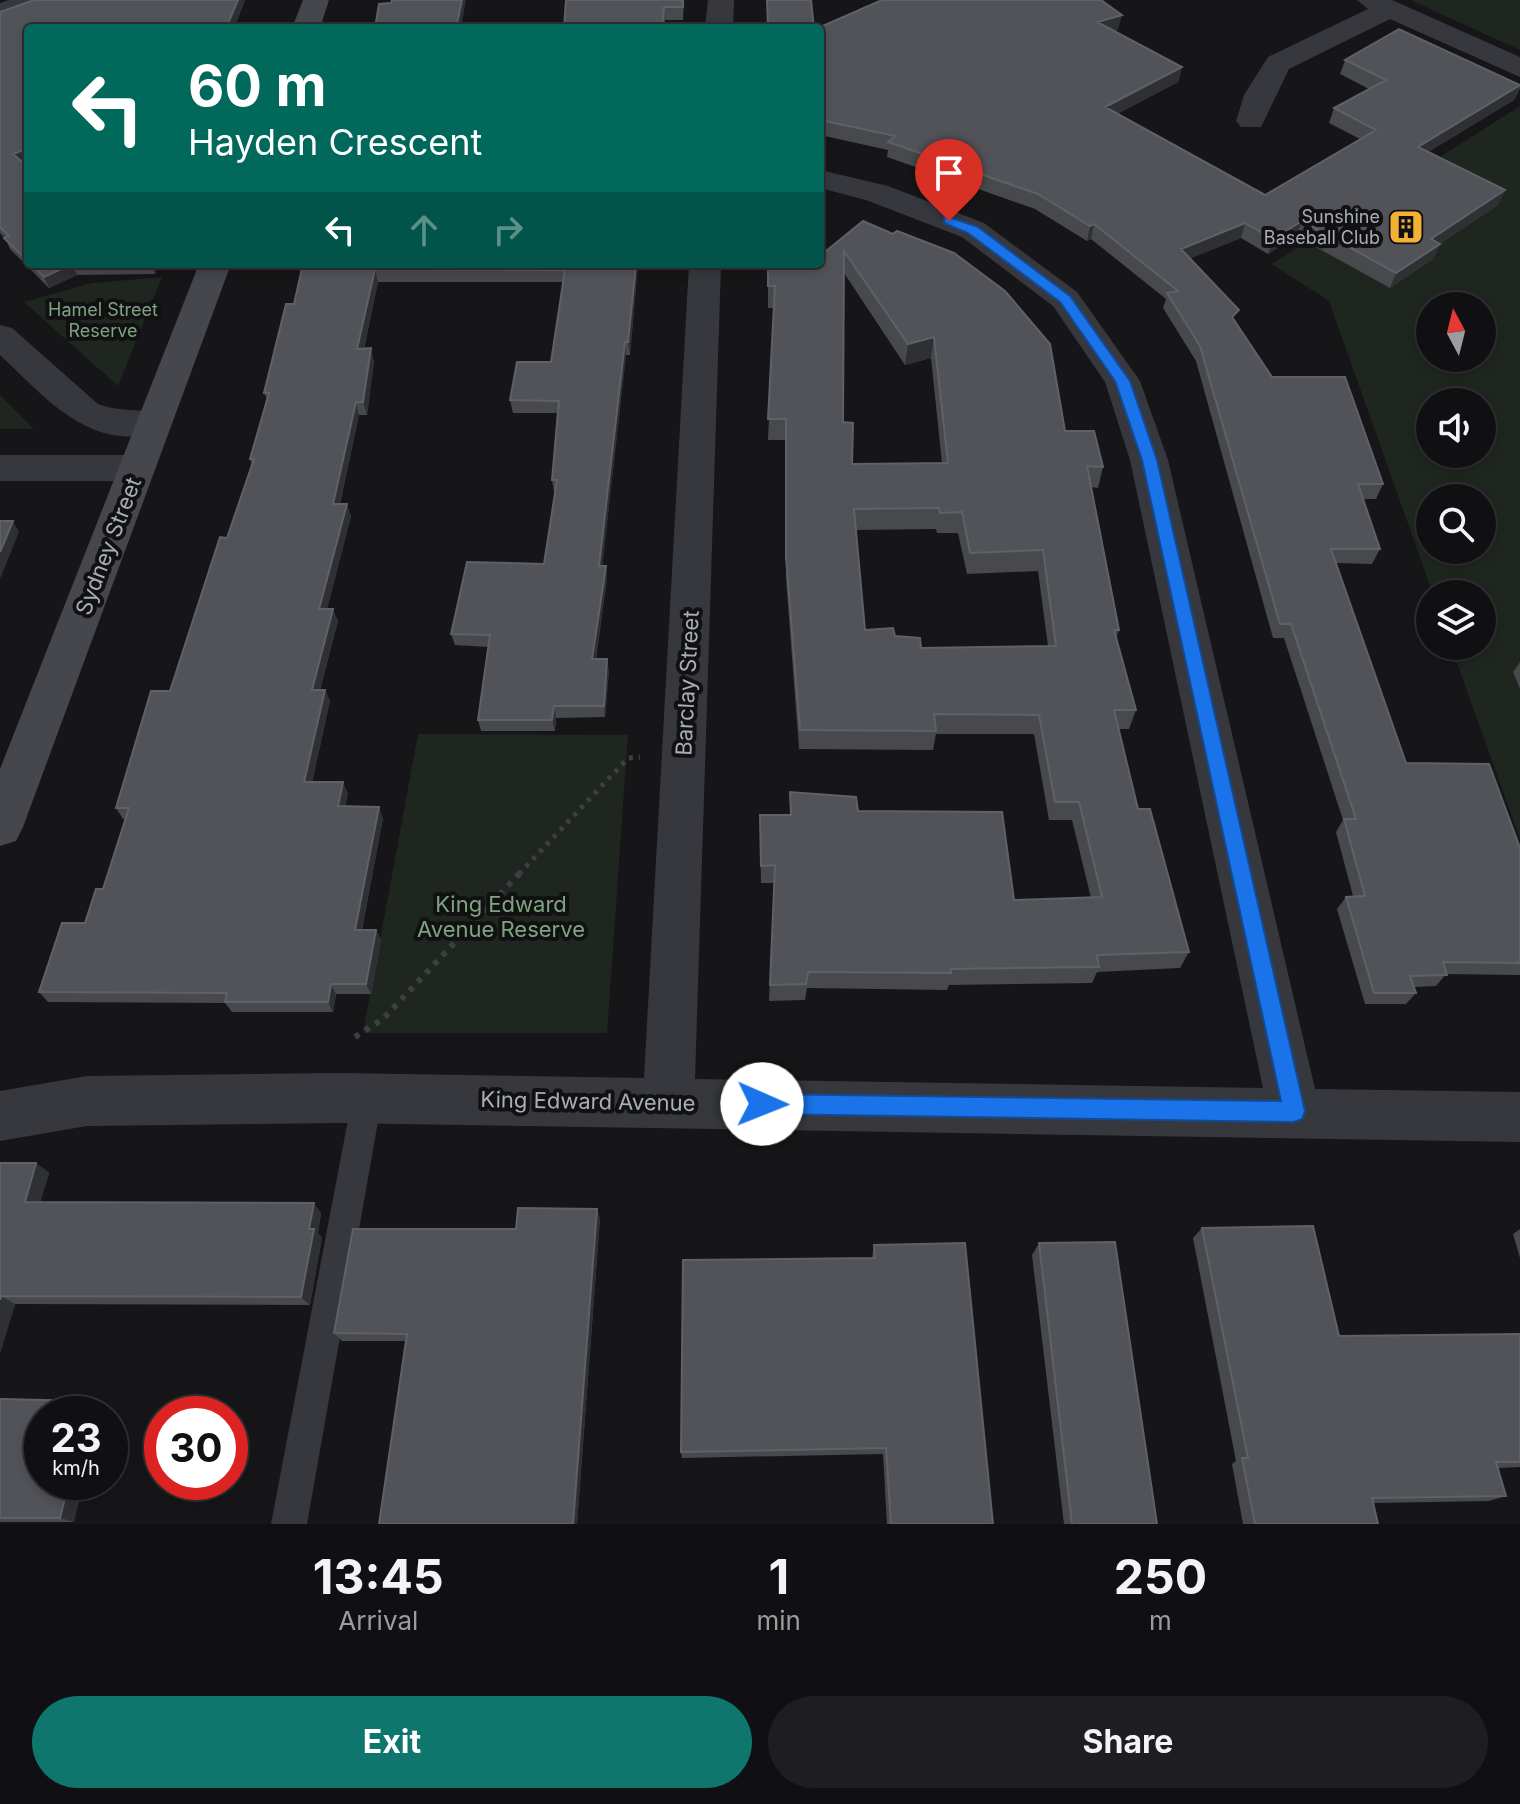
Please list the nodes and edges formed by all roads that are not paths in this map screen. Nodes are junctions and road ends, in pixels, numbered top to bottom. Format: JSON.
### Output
{"nodes":[{"id":1,"x":33,"y":0,"type":"edge"},
{"id":2,"x":316,"y":0,"type":"edge"},
{"id":3,"x":721,"y":0,"type":"edge"},
{"id":4,"x":1380,"y":4,"type":"edge"},
{"id":5,"x":0,"y":13,"type":"edge"},
{"id":6,"x":307,"y":24,"type":"edge"},
{"id":7,"x":719,"y":24,"type":"edge"},
{"id":8,"x":1520,"y":68,"type":"edge"},
{"id":9,"x":1251,"y":121,"type":"dead end"},
{"id":10,"x":824,"y":180,"type":"edge"},
{"id":11,"x":213,"y":268,"type":"edge"},
{"id":12,"x":705,"y":268,"type":"edge"},
{"id":13,"x":0,"y":336,"type":"edge"},
{"id":14,"x":154,"y":423,"type":"junction"},
{"id":15,"x":0,"y":468,"type":"edge"},
{"id":16,"x":137,"y":468,"type":"junction"},
{"id":17,"x":0,"y":827,"type":"edge"},
{"id":18,"x":0,"y":1085,"type":"edge"},
{"id":19,"x":367,"y":1099,"type":"junction"},
{"id":20,"x":87,"y":1101,"type":"junction"},
{"id":21,"x":668,"y":1102,"type":"junction"},
{"id":22,"x":1294,"y":1111,"type":"junction"},
{"id":23,"x":0,"y":1116,"type":"edge"},
{"id":24,"x":1520,"y":1117,"type":"edge"},
{"id":25,"x":289,"y":1524,"type":"edge"}],
"edges":[{"from":1,"to":5,"type":"street"},
{"from":2,"to":6,"type":"street"},
{"from":3,"to":7,"type":"street"},
{"from":4,"to":8,"type":"street"},
{"from":4,"to":9,"type":"street"},
{"from":10,"to":22,"type":"street"},
{"from":11,"to":14,"type":"street","name":"Sydney Street"},
{"from":12,"to":21,"type":"street","name":"Barclay Street"},
{"from":13,"to":14,"type":"street"},
{"from":14,"to":16,"type":"street","name":"Sydney Street"},
{"from":15,"to":16,"type":"street"},
{"from":16,"to":17,"type":"street","name":"Sydney Street"},
{"from":18,"to":20,"type":"street","name":"King Edward Avenue"},
{"from":19,"to":20,"type":"street","name":"King Edward Avenue"},
{"from":19,"to":21,"type":"street","name":"King Edward Avenue"},
{"from":19,"to":25,"type":"lane"},
{"from":20,"to":23,"type":"street","name":"King Edward Avenue"},
{"from":21,"to":22,"type":"street","name":"King Edward Avenue"},
{"from":22,"to":24,"type":"street","name":"King Edward Avenue"}]}
